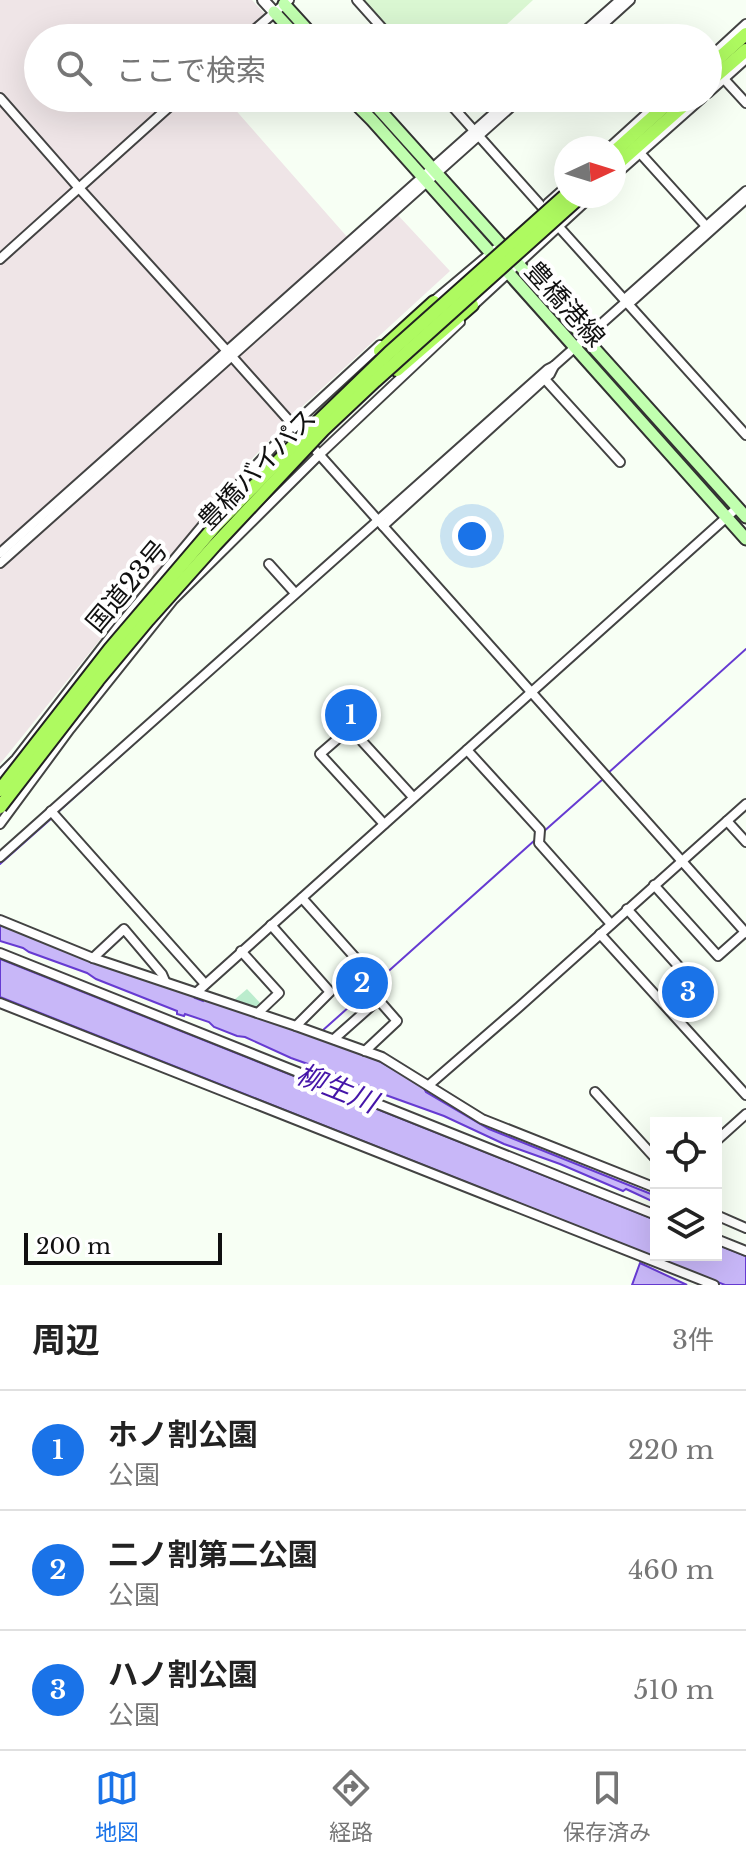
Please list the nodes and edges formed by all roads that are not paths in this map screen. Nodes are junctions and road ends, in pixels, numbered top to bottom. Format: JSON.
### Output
{"nodes":[{"id":1,"x":263,"y":0,"type":"edge"},
{"id":2,"x":357,"y":0,"type":"edge"},
{"id":3,"x":620,"y":0,"type":"edge"},
{"id":4,"x":630,"y":0,"type":"edge"},
{"id":5,"x":285,"y":1,"type":"edge"},
{"id":6,"x":615,"y":10,"type":"junction"},
{"id":7,"x":274,"y":12,"type":"junction"},
{"id":8,"x":600,"y":22,"type":"joint"},
{"id":9,"x":261,"y":24,"type":"edge"},
{"id":10,"x":285,"y":24,"type":"edge"},
{"id":11,"x":304,"y":24,"type":"edge"},
{"id":12,"x":378,"y":24,"type":"edge"},
{"id":13,"x":597,"y":24,"type":"edge"},
{"id":14,"x":746,"y":24,"type":"edge"},
{"id":15,"x":746,"y":34,"type":"edge"},
{"id":16,"x":722,"y":46,"type":"edge"},
{"id":17,"x":746,"y":50,"type":"edge"},
{"id":18,"x":722,"y":55,"type":"edge"},
{"id":19,"x":746,"y":59,"type":"edge"},
{"id":20,"x":722,"y":71,"type":"edge"},
{"id":21,"x":724,"y":79,"type":"joint"},
{"id":22,"x":0,"y":98,"type":"edge"},
{"id":23,"x":746,"y":103,"type":"edge"},
{"id":24,"x":163,"y":112,"type":"edge"},
{"id":25,"x":364,"y":112,"type":"edge"},
{"id":26,"x":380,"y":112,"type":"edge"},
{"id":27,"x":457,"y":112,"type":"edge"},
{"id":28,"x":501,"y":112,"type":"edge"},
{"id":29,"x":649,"y":112,"type":"edge"},
{"id":30,"x":658,"y":112,"type":"edge"},
{"id":31,"x":676,"y":112,"type":"edge"},
{"id":32,"x":686,"y":112,"type":"edge"},
{"id":33,"x":476,"y":134,"type":"junction"},
{"id":34,"x":622,"y":136,"type":"edge"},
{"id":35,"x":626,"y":141,"type":"edge"},
{"id":36,"x":640,"y":153,"type":"junction"},
{"id":37,"x":626,"y":156,"type":"edge"},
{"id":38,"x":626,"y":165,"type":"edge"},
{"id":39,"x":429,"y":175,"type":"junction"},
{"id":40,"x":79,"y":188,"type":"junction"},
{"id":41,"x":746,"y":191,"type":"edge"},
{"id":42,"x":554,"y":198,"type":"edge"},
{"id":43,"x":746,"y":199,"type":"edge"},
{"id":44,"x":554,"y":206,"type":"edge"},
{"id":45,"x":543,"y":208,"type":"junction"},
{"id":46,"x":568,"y":208,"type":"edge"},
{"id":47,"x":577,"y":208,"type":"edge"},
{"id":48,"x":726,"y":212,"type":"junction"},
{"id":49,"x":558,"y":226,"type":"junction"},
{"id":50,"x":709,"y":226,"type":"junction"},
{"id":51,"x":496,"y":250,"type":"junction"},
{"id":52,"x":0,"y":259,"type":"edge"},
{"id":53,"x":512,"y":269,"type":"junction"},
{"id":54,"x":627,"y":301,"type":"junction"},
{"id":55,"x":434,"y":302,"type":"junction"},
{"id":56,"x":472,"y":305,"type":"junction"},
{"id":57,"x":585,"y":338,"type":"junction"},
{"id":58,"x":574,"y":348,"type":"junction"},
{"id":59,"x":230,"y":353,"type":"junction"},
{"id":60,"x":543,"y":377,"type":"junction"},
{"id":61,"x":293,"y":425,"type":"junction"},
{"id":62,"x":746,"y":435,"type":"edge"},
{"id":63,"x":319,"y":455,"type":"junction"},
{"id":64,"x":620,"y":462,"type":"dead end"},
{"id":65,"x":742,"y":504,"type":"edge"},
{"id":66,"x":46,"y":517,"type":"junction"},
{"id":67,"x":241,"y":517,"type":"junction"},
{"id":68,"x":746,"y":517,"type":"edge"},
{"id":69,"x":727,"y":518,"type":"junction"},
{"id":70,"x":380,"y":523,"type":"junction"},
{"id":71,"x":215,"y":526,"type":"junction"},
{"id":72,"x":746,"y":539,"type":"edge"},
{"id":73,"x":0,"y":553,"type":"edge"},
{"id":74,"x":0,"y":563,"type":"edge"},
{"id":75,"x":269,"y":564,"type":"dead end"},
{"id":76,"x":166,"y":570,"type":"junction"},
{"id":77,"x":186,"y":587,"type":"junction"},
{"id":78,"x":295,"y":593,"type":"junction"},
{"id":79,"x":531,"y":693,"type":"junction"},
{"id":80,"x":50,"y":714,"type":"junction"},
{"id":81,"x":70,"y":729,"type":"junction"},
{"id":82,"x":467,"y":750,"type":"junction"},
{"id":83,"x":0,"y":775,"type":"edge"},
{"id":84,"x":0,"y":790,"type":"edge"},
{"id":85,"x":413,"y":797,"type":"junction"},
{"id":86,"x":746,"y":804,"type":"edge"},
{"id":87,"x":0,"y":807,"type":"edge"},
{"id":88,"x":53,"y":814,"type":"junction"},
{"id":89,"x":727,"y":821,"type":"junction"},
{"id":90,"x":0,"y":824,"type":"edge"},
{"id":91,"x":384,"y":824,"type":"junction"},
{"id":92,"x":746,"y":842,"type":"edge"},
{"id":93,"x":0,"y":857,"type":"edge"},
{"id":94,"x":682,"y":861,"type":"junction"},
{"id":95,"x":654,"y":885,"type":"junction"},
{"id":96,"x":302,"y":898,"type":"junction"},
{"id":97,"x":627,"y":909,"type":"junction"},
{"id":98,"x":0,"y":920,"type":"edge"},
{"id":99,"x":611,"y":924,"type":"junction"},
{"id":100,"x":271,"y":925,"type":"junction"},
{"id":101,"x":746,"y":932,"type":"edge"},
{"id":102,"x":600,"y":934,"type":"junction"},
{"id":103,"x":241,"y":951,"type":"junction"},
{"id":104,"x":0,"y":953,"type":"edge"},
{"id":105,"x":93,"y":958,"type":"junction"},
{"id":106,"x":165,"y":981,"type":"junction"},
{"id":107,"x":205,"y":984,"type":"junction"},
{"id":108,"x":197,"y":992,"type":"junction"},
{"id":109,"x":378,"y":1000,"type":"junction"},
{"id":110,"x":0,"y":1003,"type":"edge"},
{"id":111,"x":663,"y":1003,"type":"junction"},
{"id":112,"x":258,"y":1013,"type":"junction"},
{"id":113,"x":296,"y":1026,"type":"junction"},
{"id":114,"x":334,"y":1039,"type":"junction"},
{"id":115,"x":365,"y":1051,"type":"junction"},
{"id":116,"x":429,"y":1085,"type":"junction"},
{"id":117,"x":595,"y":1092,"type":"dead end"},
{"id":118,"x":746,"y":1095,"type":"edge"},
{"id":119,"x":746,"y":1114,"type":"edge"},
{"id":120,"x":722,"y":1136,"type":"edge"},
{"id":121,"x":650,"y":1152,"type":"edge"},
{"id":122,"x":650,"y":1186,"type":"edge"},
{"id":123,"x":650,"y":1213,"type":"edge"},
{"id":124,"x":722,"y":1218,"type":"edge"},
{"id":125,"x":746,"y":1228,"type":"edge"},
{"id":126,"x":722,"y":1241,"type":"edge"},
{"id":127,"x":746,"y":1251,"type":"edge"},
{"id":128,"x":714,"y":1285,"type":"edge"}],
"edges":[{"from":1,"to":7,"type":"street"},
{"from":2,"to":12,"type":"street"},
{"from":3,"to":6,"type":"street"},
{"from":4,"to":6,"type":"street"},
{"from":5,"to":7,"type":"street"},
{"from":5,"to":11,"type":"main road"},
{"from":6,"to":8,"type":"street"},
{"from":7,"to":9,"type":"street"},
{"from":7,"to":10,"type":"main road"},
{"from":8,"to":13,"type":"street"},
{"from":14,"to":16,"type":"street"},
{"from":15,"to":18,"type":"highway"},
{"from":17,"to":20,"type":"highway"},
{"from":19,"to":21,"type":"street"},
{"from":21,"to":23,"type":"street"},
{"from":22,"to":40,"type":"street"},
{"from":24,"to":40,"type":"street"},
{"from":25,"to":39,"type":"main road","name":"豊橋港線"},
{"from":26,"to":39,"type":"main road","name":"豊橋港線"},
{"from":27,"to":33,"type":"street"},
{"from":28,"to":33,"type":"street"},
{"from":29,"to":34,"type":"street"},
{"from":30,"to":35,"type":"highway"},
{"from":31,"to":37,"type":"highway"},
{"from":32,"to":36,"type":"street"},
{"from":33,"to":39,"type":"street"},
{"from":33,"to":45,"type":"street"},
{"from":36,"to":38,"type":"street"},
{"from":36,"to":50,"type":"street"},
{"from":39,"to":51,"type":"main road","name":"豊橋港線"},
{"from":39,"to":59,"type":"street"},
{"from":40,"to":52,"type":"street"},
{"from":40,"to":59,"type":"street"},
{"from":41,"to":48,"type":"street"},
{"from":42,"to":45,"type":"street"},
{"from":43,"to":48,"type":"street"},
{"from":44,"to":71,"type":"highway","name":"豊橋バイパス","bridge":true},
{"from":45,"to":51,"type":"street"},
{"from":46,"to":67,"type":"highway","name":"豊橋バイパス","bridge":true},
{"from":47,"to":49,"type":"street"},
{"from":48,"to":50,"type":"street"},
{"from":49,"to":53,"type":"street"},
{"from":49,"to":54,"type":"street"},
{"from":50,"to":54,"type":"street"},
{"from":51,"to":53,"type":"main road","name":"豊橋港線"},
{"from":51,"to":55,"type":"street"},
{"from":53,"to":56,"type":"street"},
{"from":53,"to":57,"type":"main road","name":"豊橋港線"},
{"from":53,"to":58,"type":"main road","name":"豊橋港線"},
{"from":54,"to":57,"type":"street"},
{"from":54,"to":62,"type":"street"},
{"from":55,"to":61,"type":"street","name":"国道23号"},
{"from":55,"to":71,"type":"highway","bridge":true},
{"from":56,"to":63,"type":"street"},
{"from":56,"to":67,"type":"highway","bridge":true},
{"from":57,"to":58,"type":"street"},
{"from":57,"to":65,"type":"main road","name":"豊橋港線"},
{"from":58,"to":60,"type":"street"},
{"from":58,"to":69,"type":"main road","name":"豊橋港線"},
{"from":59,"to":61,"type":"street"},
{"from":59,"to":66,"type":"street"},
{"from":60,"to":64,"type":"street"},
{"from":60,"to":70,"type":"street"},
{"from":61,"to":63,"type":"street"},
{"from":61,"to":76,"type":"street","name":"国道23号"},
{"from":63,"to":70,"type":"street"},
{"from":63,"to":77,"type":"street"},
{"from":65,"to":68,"type":"main road","name":"豊橋港線"},
{"from":65,"to":69,"type":"street"},
{"from":66,"to":73,"type":"street"},
{"from":66,"to":74,"type":"street"},
{"from":67,"to":87,"type":"highway","name":"豊橋バイパス","bridge":true},
{"from":69,"to":72,"type":"main road","name":"豊橋港線"},
{"from":69,"to":79,"type":"street"},
{"from":70,"to":78,"type":"street"},
{"from":70,"to":79,"type":"street"},
{"from":71,"to":84,"type":"highway","name":"豊橋バイパス","bridge":true},
{"from":75,"to":78,"type":"street"},
{"from":76,"to":77,"type":"street"},
{"from":76,"to":80,"type":"street","name":"国道23号"},
{"from":77,"to":81,"type":"street"},
{"from":78,"to":88,"type":"street"},
{"from":79,"to":82,"type":"street"},
{"from":79,"to":94,"type":"street"},
{"from":80,"to":81,"type":"street"},
{"from":80,"to":83,"type":"street","name":"国道23号"},
{"from":81,"to":90,"type":"street"},
{"from":82,"to":85,"type":"street"},
{"from":82,"to":99,"type":"street"},
{"from":85,"to":91,"type":"street"},
{"from":85,"to":91,"type":"street"},
{"from":86,"to":89,"type":"street"},
{"from":88,"to":93,"type":"street"},
{"from":88,"to":107,"type":"street"},
{"from":89,"to":92,"type":"street"},
{"from":89,"to":94,"type":"street"},
{"from":91,"to":96,"type":"street"},
{"from":94,"to":95,"type":"street"},
{"from":94,"to":101,"type":"street"},
{"from":95,"to":97,"type":"street"},
{"from":95,"to":101,"type":"street"},
{"from":96,"to":100,"type":"street"},
{"from":96,"to":109,"type":"street"},
{"from":97,"to":99,"type":"street"},
{"from":97,"to":111,"type":"street"},
{"from":98,"to":105,"type":"street"},
{"from":99,"to":102,"type":"street"},
{"from":100,"to":103,"type":"street"},
{"from":100,"to":113,"type":"street"},
{"from":102,"to":111,"type":"street"},
{"from":102,"to":116,"type":"street"},
{"from":103,"to":107,"type":"street"},
{"from":103,"to":112,"type":"street"},
{"from":104,"to":123,"type":"street"},
{"from":105,"to":106,"type":"street"},
{"from":105,"to":106,"type":"street"},
{"from":106,"to":108,"type":"street"},
{"from":107,"to":108,"type":"street"},
{"from":108,"to":112,"type":"street"},
{"from":109,"to":114,"type":"street"},
{"from":109,"to":115,"type":"street"},
{"from":110,"to":128,"type":"street"},
{"from":111,"to":118,"type":"street"},
{"from":112,"to":113,"type":"street"},
{"from":113,"to":114,"type":"street"},
{"from":114,"to":115,"type":"street"},
{"from":115,"to":116,"type":"street"},
{"from":116,"to":122,"type":"street"},
{"from":117,"to":121,"type":"street"},
{"from":119,"to":120,"type":"street"},
{"from":124,"to":125,"type":"street"},
{"from":126,"to":127,"type":"street"}]}
